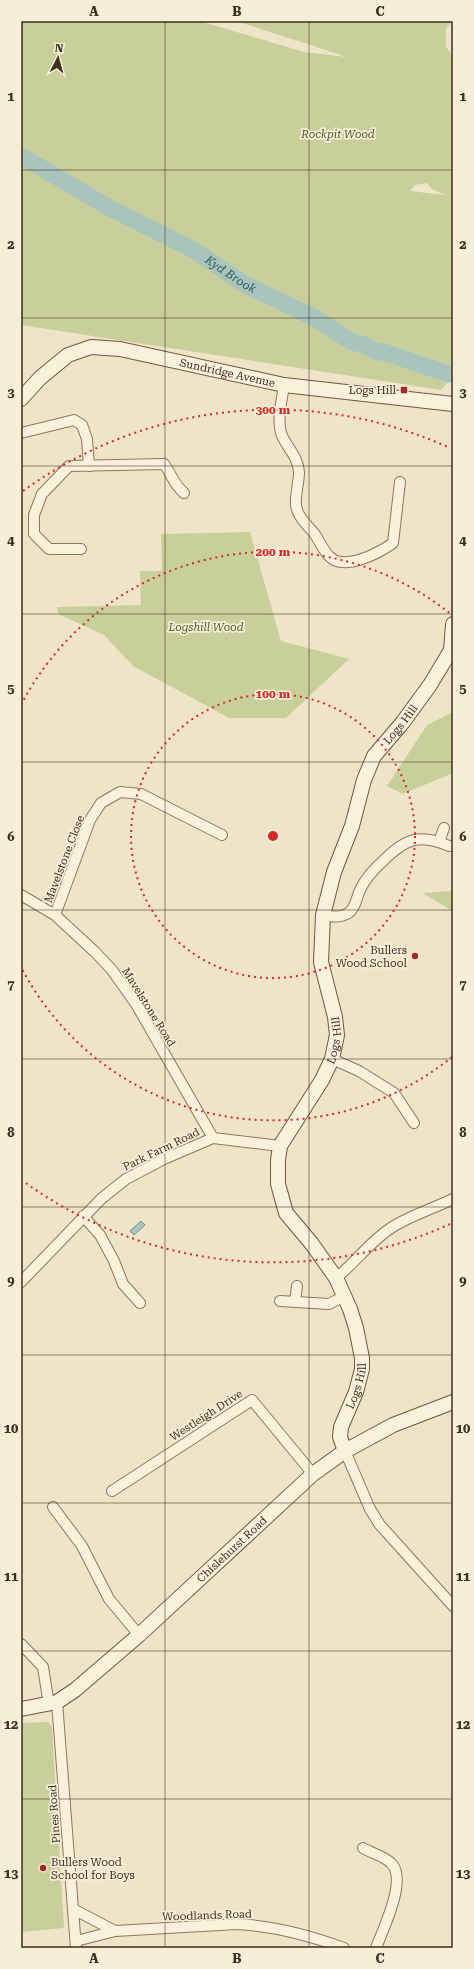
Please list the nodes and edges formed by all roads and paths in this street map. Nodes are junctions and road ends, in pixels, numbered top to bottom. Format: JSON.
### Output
{"nodes":[{"id":1,"x":284,"y":384,"type":"junction"},
{"id":2,"x":21,"y":399,"type":"edge"},
{"id":3,"x":453,"y":404,"type":"edge"},
{"id":4,"x":21,"y":433,"type":"edge"},
{"id":5,"x":89,"y":466,"type":"junction"},
{"id":6,"x":400,"y":482,"type":"dead end"},
{"id":7,"x":184,"y":493,"type":"dead end"},
{"id":8,"x":81,"y":549,"type":"dead end"},
{"id":9,"x":453,"y":624,"type":"edge"},
{"id":10,"x":452,"y":650,"type":"edge"},
{"id":11,"x":444,"y":828,"type":"dead end"},
{"id":12,"x":222,"y":835,"type":"dead end"},
{"id":13,"x":439,"y":842,"type":"junction"},
{"id":14,"x":448,"y":846,"type":"dead end"},
{"id":15,"x":21,"y":895,"type":"edge"},
{"id":16,"x":55,"y":915,"type":"junction"},
{"id":17,"x":323,"y":915,"type":"junction"},
{"id":18,"x":332,"y":1059,"type":"junction"},
{"id":19,"x":414,"y":1123,"type":"dead end"},
{"id":20,"x":213,"y":1138,"type":"junction"},
{"id":21,"x":280,"y":1146,"type":"junction"},
{"id":22,"x":453,"y":1199,"type":"edge"},
{"id":23,"x":83,"y":1216,"type":"junction"},
{"id":24,"x":336,"y":1278,"type":"junction"},
{"id":25,"x":21,"y":1282,"type":"edge"},
{"id":26,"x":297,"y":1286,"type":"dead end"},
{"id":27,"x":345,"y":1296,"type":"junction"},
{"id":28,"x":280,"y":1300,"type":"dead end"},
{"id":29,"x":295,"y":1301,"type":"junction"},
{"id":30,"x":140,"y":1303,"type":"dead end"},
{"id":31,"x":453,"y":1402,"type":"edge"},
{"id":32,"x":345,"y":1450,"type":"junction"},
{"id":33,"x":313,"y":1474,"type":"junction"},
{"id":34,"x":112,"y":1490,"type":"dead end"},
{"id":35,"x":53,"y":1507,"type":"dead end"},
{"id":36,"x":452,"y":1603,"type":"edge"},
{"id":37,"x":139,"y":1635,"type":"junction"},
{"id":38,"x":21,"y":1644,"type":"edge"},
{"id":39,"x":53,"y":1703,"type":"junction"},
{"id":40,"x":21,"y":1709,"type":"edge"},
{"id":41,"x":363,"y":1848,"type":"dead end"},
{"id":42,"x":73,"y":1909,"type":"junction"},
{"id":43,"x":116,"y":1931,"type":"junction"},
{"id":44,"x":76,"y":1944,"type":"edge"},
{"id":45,"x":344,"y":1948,"type":"edge"},
{"id":46,"x":376,"y":1948,"type":"edge"}],
"edges":[{"from":1,"to":2,"type":"street","name":"Sundridge Avenue"},
{"from":1,"to":3,"type":"street","name":"Sundridge Avenue"},
{"from":1,"to":6,"type":"street"},
{"from":4,"to":5,"type":"street"},
{"from":5,"to":7,"type":"street"},
{"from":5,"to":8,"type":"street"},
{"from":9,"to":10,"type":"street","name":"Logs Hill"},
{"from":10,"to":17,"type":"street","name":"Logs Hill"},
{"from":11,"to":13,"type":"street"},
{"from":12,"to":16,"type":"street","name":"Mavelstone Close"},
{"from":13,"to":14,"type":"street"},
{"from":13,"to":17,"type":"street"},
{"from":15,"to":16,"type":"street","name":"Mavelstone Road"},
{"from":16,"to":20,"type":"street","name":"Mavelstone Road"},
{"from":17,"to":18,"type":"street","name":"Logs Hill"},
{"from":18,"to":19,"type":"street"},
{"from":18,"to":21,"type":"street","name":"Logs Hill"},
{"from":20,"to":21,"type":"street","name":"Park Farm Road"},
{"from":20,"to":23,"type":"street","name":"Park Farm Road"},
{"from":21,"to":24,"type":"street","name":"Logs Hill"},
{"from":22,"to":24,"type":"street"},
{"from":23,"to":25,"type":"street","name":"Park Farm Road"},
{"from":23,"to":30,"type":"street"},
{"from":24,"to":27,"type":"street","name":"Logs Hill"},
{"from":26,"to":29,"type":"street"},
{"from":27,"to":29,"type":"street"},
{"from":27,"to":32,"type":"street","name":"Logs Hill"},
{"from":28,"to":29,"type":"street"},
{"from":31,"to":32,"type":"street","name":"Chislehurst Road"},
{"from":32,"to":33,"type":"street","name":"Chislehurst Road"},
{"from":32,"to":36,"type":"street"},
{"from":33,"to":34,"type":"street","name":"Westleigh Drive"},
{"from":33,"to":37,"type":"street","name":"Chislehurst Road"},
{"from":35,"to":37,"type":"street"},
{"from":37,"to":39,"type":"street","name":"Chislehurst Road"},
{"from":38,"to":39,"type":"street","name":"Pines Road"},
{"from":39,"to":40,"type":"street","name":"Chislehurst Road"},
{"from":39,"to":42,"type":"street","name":"Pines Road"},
{"from":41,"to":46,"type":"street"},
{"from":42,"to":43,"type":"street"},
{"from":42,"to":44,"type":"street","name":"Pines Road"},
{"from":43,"to":44,"type":"street","name":"Woodlands Road"},
{"from":43,"to":45,"type":"street","name":"Woodlands Road"}]}
